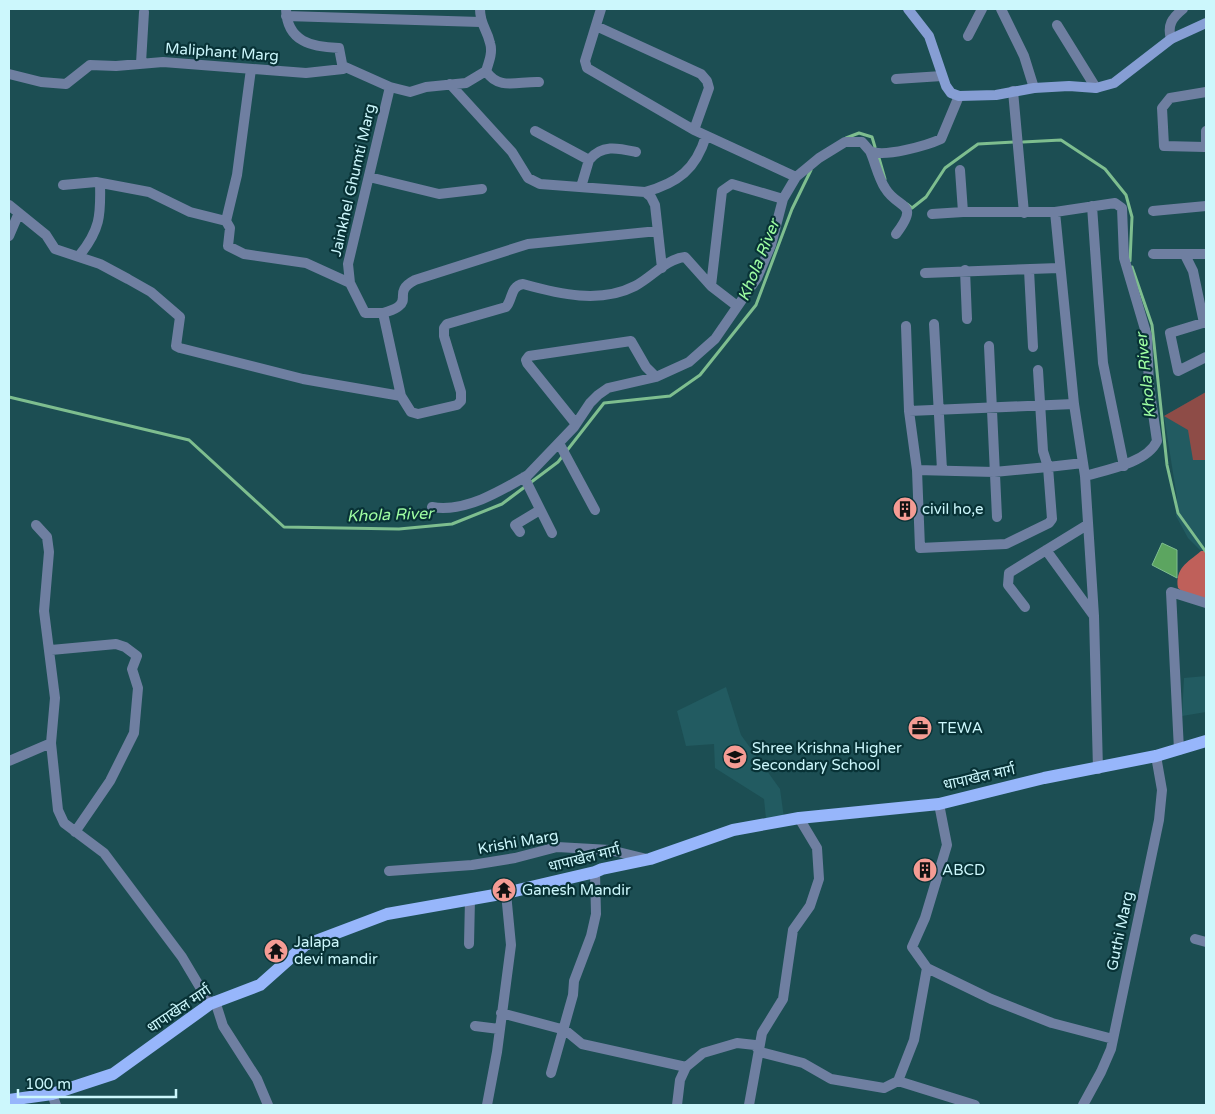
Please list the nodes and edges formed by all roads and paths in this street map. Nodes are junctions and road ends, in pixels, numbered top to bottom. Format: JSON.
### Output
{"nodes":[{"id":1,"x":480,"y":9,"type":"edge"},
{"id":2,"x":601,"y":9,"type":"edge"},
{"id":3,"x":908,"y":9,"type":"edge"},
{"id":4,"x":982,"y":9,"type":"edge"},
{"id":5,"x":1001,"y":9,"type":"edge"},
{"id":6,"x":1183,"y":9,"type":"edge"},
{"id":7,"x":144,"y":12,"type":"dead end"},
{"id":8,"x":286,"y":12,"type":"edge"},
{"id":9,"x":377,"y":14,"type":"edge"},
{"id":10,"x":480,"y":22,"type":"junction"},
{"id":11,"x":1206,"y":23,"type":"edge"},
{"id":12,"x":1057,"y":25,"type":"dead end"},
{"id":13,"x":596,"y":26,"type":"junction"},
{"id":14,"x":968,"y":36,"type":"dead end"},
{"id":15,"x":1171,"y":39,"type":"junction"},
{"id":16,"x":141,"y":63,"type":"junction"},
{"id":17,"x":343,"y":66,"type":"junction"},
{"id":18,"x":251,"y":69,"type":"junction"},
{"id":19,"x":486,"y":71,"type":"junction"},
{"id":20,"x":9,"y":74,"type":"edge"},
{"id":21,"x":942,"y":76,"type":"junction"},
{"id":22,"x":896,"y":79,"type":"dead end"},
{"id":23,"x":539,"y":82,"type":"dead end"},
{"id":24,"x":450,"y":84,"type":"junction"},
{"id":25,"x":390,"y":87,"type":"junction"},
{"id":26,"x":1034,"y":88,"type":"junction"},
{"id":27,"x":1096,"y":88,"type":"junction"},
{"id":28,"x":1013,"y":91,"type":"junction"},
{"id":29,"x":1206,"y":92,"type":"edge"},
{"id":30,"x":959,"y":96,"type":"junction"},
{"id":31,"x":694,"y":130,"type":"junction"},
{"id":32,"x":535,"y":131,"type":"dead end"},
{"id":33,"x":1206,"y":131,"type":"edge"},
{"id":34,"x":706,"y":136,"type":"junction"},
{"id":35,"x":1205,"y":147,"type":"edge"},
{"id":36,"x":870,"y":151,"type":"junction"},
{"id":37,"x":636,"y":152,"type":"dead end"},
{"id":38,"x":589,"y":160,"type":"junction"},
{"id":39,"x":960,"y":170,"type":"dead end"},
{"id":40,"x":369,"y":177,"type":"junction"},
{"id":41,"x":796,"y":178,"type":"junction"},
{"id":42,"x":100,"y":182,"type":"junction"},
{"id":43,"x":64,"y":185,"type":"dead end"},
{"id":44,"x":581,"y":187,"type":"junction"},
{"id":45,"x":482,"y":189,"type":"dead end"},
{"id":46,"x":645,"y":192,"type":"junction"},
{"id":47,"x":783,"y":199,"type":"junction"},
{"id":48,"x":9,"y":205,"type":"edge"},
{"id":49,"x":1092,"y":206,"type":"junction"},
{"id":50,"x":1206,"y":206,"type":"edge"},
{"id":51,"x":1153,"y":211,"type":"dead end"},
{"id":52,"x":964,"y":212,"type":"junction"},
{"id":53,"x":1055,"y":212,"type":"junction"},
{"id":54,"x":1024,"y":213,"type":"junction"},
{"id":55,"x":932,"y":214,"type":"dead end"},
{"id":56,"x":18,"y":215,"type":"junction"},
{"id":57,"x":226,"y":221,"type":"junction"},
{"id":58,"x":658,"y":231,"type":"junction"},
{"id":59,"x":896,"y":234,"type":"dead end"},
{"id":60,"x":9,"y":236,"type":"edge"},
{"id":61,"x":1153,"y":254,"type":"dead end"},
{"id":62,"x":1206,"y":254,"type":"edge"},
{"id":63,"x":1185,"y":255,"type":"junction"},
{"id":64,"x":79,"y":256,"type":"junction"},
{"id":65,"x":662,"y":268,"type":"junction"},
{"id":66,"x":1059,"y":268,"type":"junction"},
{"id":67,"x":965,"y":270,"type":"junction"},
{"id":68,"x":1029,"y":270,"type":"junction"},
{"id":69,"x":925,"y":273,"type":"dead end"},
{"id":70,"x":350,"y":283,"type":"junction"},
{"id":71,"x":711,"y":286,"type":"junction"},
{"id":72,"x":738,"y":306,"type":"junction"},
{"id":73,"x":383,"y":314,"type":"junction"},
{"id":74,"x":968,"y":319,"type":"dead end"},
{"id":75,"x":1205,"y":322,"type":"edge"},
{"id":76,"x":934,"y":324,"type":"dead end"},
{"id":77,"x":906,"y":326,"type":"dead end"},
{"id":78,"x":989,"y":346,"type":"dead end"},
{"id":79,"x":1033,"y":347,"type":"dead end"},
{"id":80,"x":1206,"y":357,"type":"edge"},
{"id":81,"x":1038,"y":370,"type":"dead end"},
{"id":82,"x":656,"y":377,"type":"junction"},
{"id":83,"x":401,"y":396,"type":"junction"},
{"id":84,"x":1074,"y":404,"type":"junction"},
{"id":85,"x":1040,"y":405,"type":"junction"},
{"id":86,"x":991,"y":406,"type":"junction"},
{"id":87,"x":938,"y":410,"type":"junction"},
{"id":88,"x":909,"y":411,"type":"junction"},
{"id":89,"x":576,"y":424,"type":"junction"},
{"id":90,"x":559,"y":443,"type":"junction"},
{"id":91,"x":1083,"y":463,"type":"junction"},
{"id":92,"x":1124,"y":466,"type":"junction"},
{"id":93,"x":1048,"y":467,"type":"junction"},
{"id":94,"x":917,"y":470,"type":"junction"},
{"id":95,"x":942,"y":470,"type":"junction"},
{"id":96,"x":994,"y":472,"type":"junction"},
{"id":97,"x":1085,"y":476,"type":"junction"},
{"id":98,"x":524,"y":477,"type":"junction"},
{"id":99,"x":432,"y":507,"type":"dead end"},
{"id":100,"x":540,"y":510,"type":"junction"},
{"id":101,"x":595,"y":510,"type":"dead end"},
{"id":102,"x":996,"y":517,"type":"dead end"},
{"id":103,"x":36,"y":525,"type":"dead end"},
{"id":104,"x":1087,"y":525,"type":"junction"},
{"id":105,"x":520,"y":532,"type":"dead end"},
{"id":106,"x":552,"y":533,"type":"dead end"},
{"id":107,"x":1046,"y":550,"type":"junction"},
{"id":108,"x":1206,"y":603,"type":"edge"},
{"id":109,"x":1025,"y":607,"type":"dead end"},
{"id":110,"x":1094,"y":616,"type":"junction"},
{"id":111,"x":51,"y":650,"type":"junction"},
{"id":112,"x":1206,"y":741,"type":"edge"},
{"id":113,"x":52,"y":743,"type":"junction"},
{"id":114,"x":1179,"y":750,"type":"junction"},
{"id":115,"x":1156,"y":756,"type":"junction"},
{"id":116,"x":9,"y":761,"type":"edge"},
{"id":117,"x":1098,"y":769,"type":"junction"},
{"id":118,"x":938,"y":804,"type":"junction"},
{"id":119,"x":799,"y":818,"type":"junction"},
{"id":120,"x":75,"y":832,"type":"junction"},
{"id":121,"x":650,"y":859,"type":"junction"},
{"id":122,"x":389,"y":871,"type":"dead end"},
{"id":123,"x":595,"y":872,"type":"junction"},
{"id":124,"x":506,"y":893,"type":"junction"},
{"id":125,"x":470,"y":899,"type":"junction"},
{"id":126,"x":1195,"y":939,"type":"dead end"},
{"id":127,"x":1206,"y":942,"type":"edge"},
{"id":128,"x":469,"y":944,"type":"dead end"},
{"id":129,"x":927,"y":968,"type":"junction"},
{"id":130,"x":212,"y":1003,"type":"junction"},
{"id":131,"x":501,"y":1013,"type":"junction"},
{"id":132,"x":475,"y":1026,"type":"dead end"},
{"id":133,"x":499,"y":1029,"type":"junction"},
{"id":134,"x":565,"y":1030,"type":"junction"},
{"id":135,"x":1113,"y":1039,"type":"junction"},
{"id":136,"x":760,"y":1052,"type":"junction"},
{"id":137,"x":686,"y":1067,"type":"junction"},
{"id":138,"x":551,"y":1073,"type":"dead end"},
{"id":139,"x":898,"y":1081,"type":"junction"},
{"id":140,"x":9,"y":1100,"type":"edge"},
{"id":141,"x":54,"y":1100,"type":"edge"},
{"id":142,"x":268,"y":1105,"type":"edge"},
{"id":143,"x":487,"y":1105,"type":"edge"},
{"id":144,"x":677,"y":1105,"type":"edge"},
{"id":145,"x":749,"y":1105,"type":"edge"},
{"id":146,"x":975,"y":1105,"type":"edge"},
{"id":147,"x":1083,"y":1105,"type":"edge"}],
"edges":[{"from":1,"to":10,"type":"street"},
{"from":2,"to":13,"type":"street"},
{"from":3,"to":21,"type":"main road"},
{"from":4,"to":14,"type":"street"},
{"from":5,"to":26,"type":"street"},
{"from":6,"to":15,"type":"street"},
{"from":7,"to":16,"type":"street"},
{"from":8,"to":9,"type":"street"},
{"from":8,"to":17,"type":"street","name":"Maliphant Marg"},
{"from":9,"to":10,"type":"street"},
{"from":10,"to":19,"type":"street"},
{"from":11,"to":15,"type":"main road"},
{"from":12,"to":27,"type":"street"},
{"from":13,"to":31,"type":"street"},
{"from":13,"to":31,"type":"street"},
{"from":15,"to":27,"type":"main road"},
{"from":16,"to":18,"type":"street","name":"Maliphant Marg"},
{"from":16,"to":20,"type":"street","name":"Maliphant Marg"},
{"from":17,"to":18,"type":"street","name":"Maliphant Marg"},
{"from":17,"to":25,"type":"street","name":"Jainkhel Ghumti Marg"},
{"from":18,"to":57,"type":"street"},
{"from":19,"to":23,"type":"street"},
{"from":19,"to":24,"type":"street","name":"Jainkhel Ghumti Marg"},
{"from":21,"to":22,"type":"street"},
{"from":21,"to":30,"type":"main road"},
{"from":24,"to":25,"type":"street","name":"Jainkhel Ghumti Marg"},
{"from":24,"to":44,"type":"street"},
{"from":25,"to":40,"type":"street","name":"Jainkhel Ghumti Marg"},
{"from":26,"to":27,"type":"main road"},
{"from":26,"to":28,"type":"main road"},
{"from":28,"to":30,"type":"main road"},
{"from":28,"to":54,"type":"street"},
{"from":29,"to":35,"type":"street"},
{"from":30,"to":36,"type":"street"},
{"from":31,"to":34,"type":"street"},
{"from":32,"to":38,"type":"street"},
{"from":33,"to":35,"type":"street"},
{"from":34,"to":41,"type":"street"},
{"from":34,"to":46,"type":"street"},
{"from":36,"to":41,"type":"street"},
{"from":36,"to":59,"type":"street"},
{"from":37,"to":38,"type":"street"},
{"from":38,"to":44,"type":"street"},
{"from":39,"to":52,"type":"street"},
{"from":40,"to":45,"type":"street"},
{"from":40,"to":70,"type":"street","name":"Jainkhel Ghumti Marg"},
{"from":41,"to":47,"type":"street"},
{"from":42,"to":43,"type":"street"},
{"from":42,"to":57,"type":"street"},
{"from":42,"to":64,"type":"street"},
{"from":44,"to":46,"type":"street"},
{"from":46,"to":58,"type":"street"},
{"from":47,"to":71,"type":"street"},
{"from":47,"to":72,"type":"street"},
{"from":48,"to":56,"type":"street"},
{"from":49,"to":53,"type":"street"},
{"from":49,"to":92,"type":"street"},
{"from":49,"to":92,"type":"street"},
{"from":50,"to":51,"type":"street"},
{"from":52,"to":54,"type":"street"},
{"from":52,"to":55,"type":"street"},
{"from":53,"to":54,"type":"street"},
{"from":53,"to":66,"type":"street"},
{"from":56,"to":60,"type":"street"},
{"from":56,"to":64,"type":"street"},
{"from":57,"to":70,"type":"street"},
{"from":58,"to":65,"type":"street"},
{"from":58,"to":73,"type":"street"},
{"from":61,"to":63,"type":"street"},
{"from":62,"to":63,"type":"street"},
{"from":63,"to":75,"type":"street"},
{"from":64,"to":83,"type":"street"},
{"from":65,"to":71,"type":"street"},
{"from":65,"to":83,"type":"street"},
{"from":66,"to":68,"type":"street"},
{"from":66,"to":84,"type":"street"},
{"from":67,"to":68,"type":"street"},
{"from":67,"to":69,"type":"street"},
{"from":67,"to":74,"type":"street"},
{"from":68,"to":79,"type":"street"},
{"from":70,"to":73,"type":"street","name":"Jainkhel Ghumti Marg"},
{"from":71,"to":72,"type":"street"},
{"from":72,"to":82,"type":"street"},
{"from":73,"to":83,"type":"street"},
{"from":75,"to":80,"type":"street"},
{"from":76,"to":87,"type":"street"},
{"from":77,"to":88,"type":"street"},
{"from":78,"to":86,"type":"street"},
{"from":81,"to":85,"type":"street"},
{"from":82,"to":89,"type":"street"},
{"from":82,"to":89,"type":"street"},
{"from":84,"to":85,"type":"street"},
{"from":84,"to":91,"type":"street"},
{"from":85,"to":86,"type":"street"},
{"from":85,"to":93,"type":"street"},
{"from":86,"to":87,"type":"street"},
{"from":86,"to":96,"type":"street"},
{"from":87,"to":88,"type":"street"},
{"from":87,"to":95,"type":"street"},
{"from":88,"to":94,"type":"street"},
{"from":89,"to":90,"type":"street"},
{"from":90,"to":98,"type":"street"},
{"from":90,"to":101,"type":"street"},
{"from":91,"to":93,"type":"street"},
{"from":91,"to":97,"type":"street"},
{"from":92,"to":97,"type":"street"},
{"from":93,"to":94,"type":"street"},
{"from":93,"to":96,"type":"street"},
{"from":94,"to":95,"type":"street"},
{"from":95,"to":96,"type":"street"},
{"from":96,"to":102,"type":"street"},
{"from":97,"to":104,"type":"street"},
{"from":98,"to":99,"type":"street"},
{"from":98,"to":100,"type":"street"},
{"from":100,"to":105,"type":"street"},
{"from":100,"to":106,"type":"street"},
{"from":103,"to":111,"type":"street"},
{"from":104,"to":107,"type":"street"},
{"from":104,"to":110,"type":"street"},
{"from":107,"to":109,"type":"street"},
{"from":107,"to":110,"type":"street"},
{"from":108,"to":114,"type":"street"},
{"from":110,"to":117,"type":"street"},
{"from":111,"to":113,"type":"street"},
{"from":111,"to":120,"type":"street"},
{"from":112,"to":114,"type":"main road","name":"धापाखेल मार्ग"},
{"from":113,"to":116,"type":"street"},
{"from":113,"to":120,"type":"street"},
{"from":114,"to":115,"type":"main road","name":"धापाखेल मार्ग"},
{"from":115,"to":117,"type":"main road","name":"धापाखेल मार्ग"},
{"from":115,"to":135,"type":"street","name":"Guthi Marg"},
{"from":117,"to":118,"type":"main road","name":"धापाखेल मार्ग"},
{"from":118,"to":119,"type":"main road","name":"धापाखेल मार्ग"},
{"from":118,"to":129,"type":"street"},
{"from":119,"to":121,"type":"main road","name":"धापाखेल मार्ग"},
{"from":119,"to":136,"type":"street"},
{"from":120,"to":130,"type":"street"},
{"from":121,"to":122,"type":"street","name":"Krishi Marg"},
{"from":121,"to":123,"type":"main road","name":"धापाखेल मार्ग"},
{"from":123,"to":124,"type":"main road","name":"धापाखेल मार्ग"},
{"from":123,"to":134,"type":"street"},
{"from":124,"to":125,"type":"main road","name":"धापाखेल मार्ग"},
{"from":124,"to":131,"type":"street"},
{"from":125,"to":128,"type":"street"},
{"from":125,"to":130,"type":"main road","name":"धापाखेल मार्ग"},
{"from":126,"to":127,"type":"street"},
{"from":129,"to":135,"type":"street"},
{"from":129,"to":139,"type":"street"},
{"from":130,"to":141,"type":"main road","name":"धापाखेल मार्ग"},
{"from":130,"to":142,"type":"street"},
{"from":131,"to":133,"type":"street"},
{"from":131,"to":134,"type":"street"},
{"from":132,"to":133,"type":"street"},
{"from":133,"to":143,"type":"street"},
{"from":134,"to":137,"type":"street"},
{"from":134,"to":138,"type":"street"},
{"from":135,"to":147,"type":"street","name":"Guthi Marg"},
{"from":136,"to":137,"type":"street"},
{"from":136,"to":139,"type":"street"},
{"from":136,"to":145,"type":"street"},
{"from":137,"to":144,"type":"street"},
{"from":139,"to":146,"type":"street"},
{"from":140,"to":141,"type":"main road","name":"धापाखेल मार्ग"}]}
